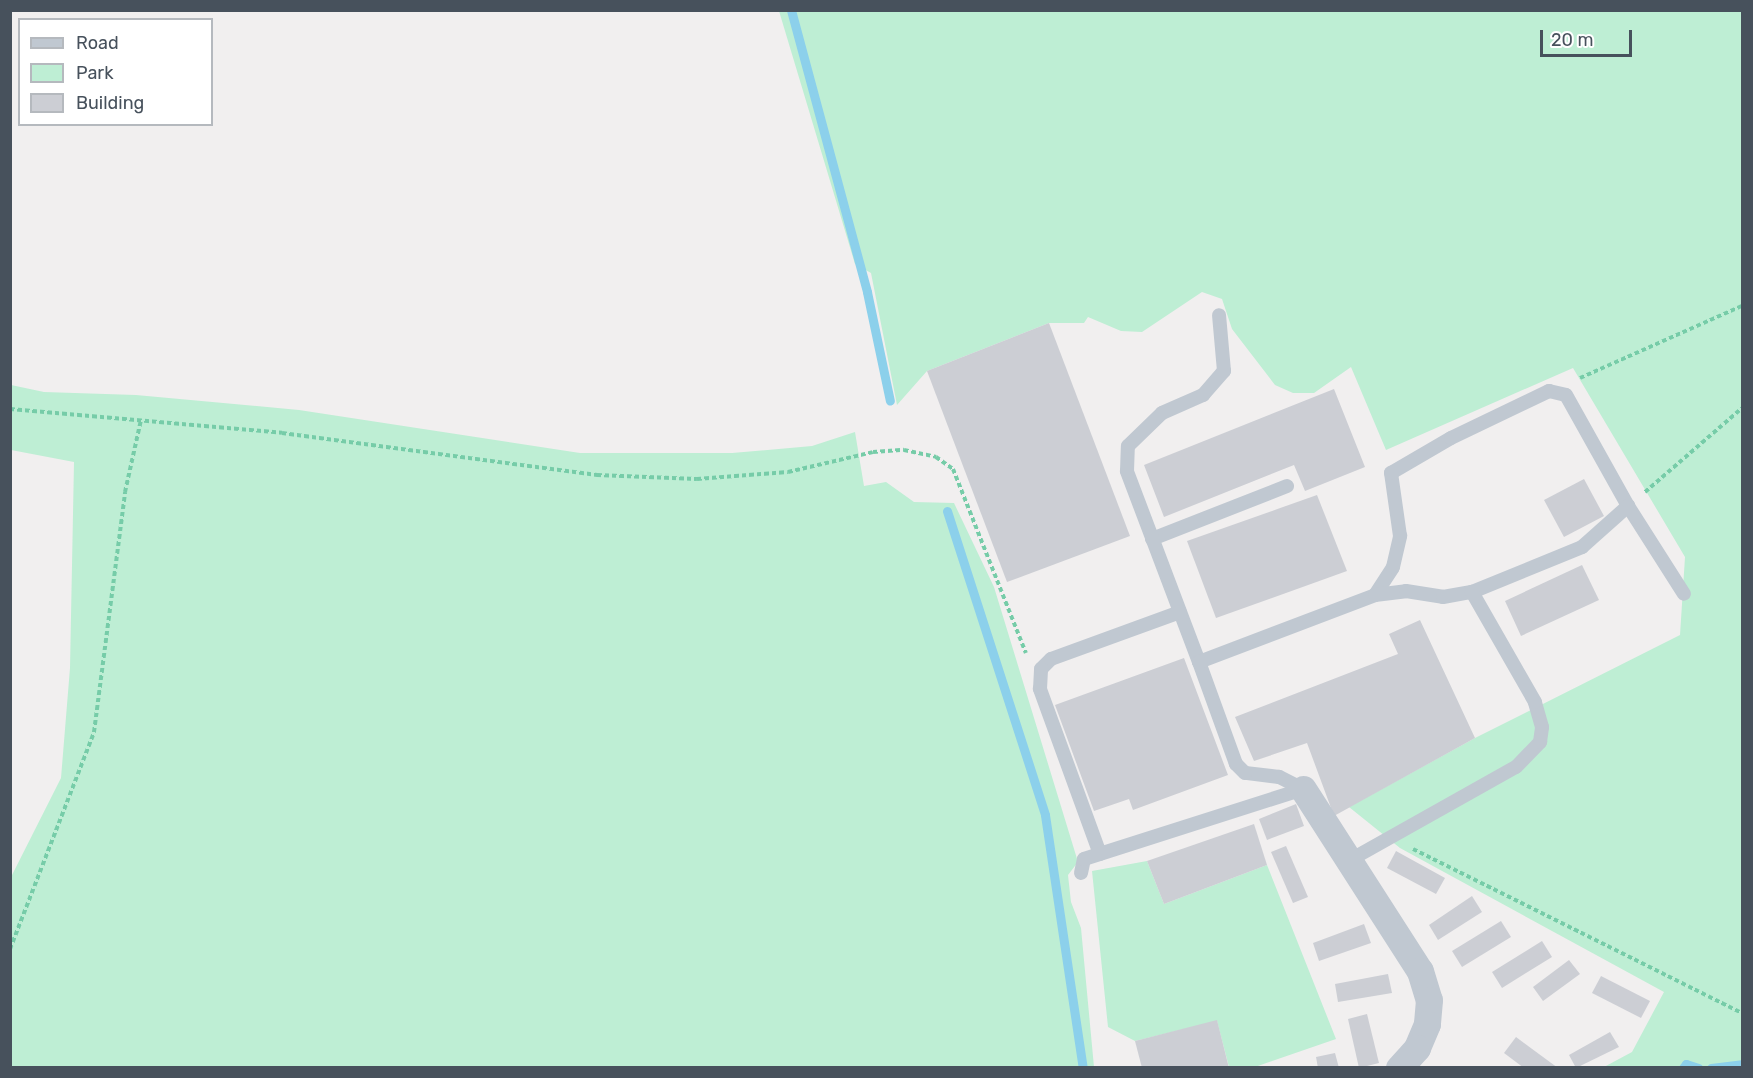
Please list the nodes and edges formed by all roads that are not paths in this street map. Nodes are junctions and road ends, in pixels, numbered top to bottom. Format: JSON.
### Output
{"nodes":[{"id":1,"x":1219,"y":315,"type":"dead end"},
{"id":2,"x":1287,"y":486,"type":"dead end"},
{"id":3,"x":1628,"y":506,"type":"junction"},
{"id":4,"x":1152,"y":539,"type":"junction"},
{"id":5,"x":1472,"y":592,"type":"junction"},
{"id":6,"x":1684,"y":594,"type":"dead end"},
{"id":7,"x":1375,"y":595,"type":"junction"},
{"id":8,"x":1180,"y":612,"type":"junction"},
{"id":9,"x":1199,"y":662,"type":"junction"},
{"id":10,"x":1303,"y":789,"type":"junction"},
{"id":11,"x":1100,"y":854,"type":"junction"},
{"id":12,"x":1350,"y":860,"type":"junction"},
{"id":13,"x":1081,"y":873,"type":"dead end"},
{"id":14,"x":1399,"y":1068,"type":"edge"}],
"edges":[{"from":1,"to":4,"type":"lane"},
{"from":2,"to":4,"type":"lane"},
{"from":3,"to":5,"type":"lane"},
{"from":3,"to":6,"type":"lane"},
{"from":3,"to":7,"type":"lane"},
{"from":4,"to":8,"type":"lane"},
{"from":5,"to":7,"type":"lane"},
{"from":5,"to":12,"type":"lane"},
{"from":7,"to":9,"type":"lane"},
{"from":8,"to":9,"type":"lane"},
{"from":8,"to":11,"type":"lane"},
{"from":9,"to":10,"type":"lane"},
{"from":10,"to":11,"type":"lane"},
{"from":10,"to":12,"type":"street"},
{"from":11,"to":13,"type":"lane"},
{"from":12,"to":14,"type":"street"}]}
